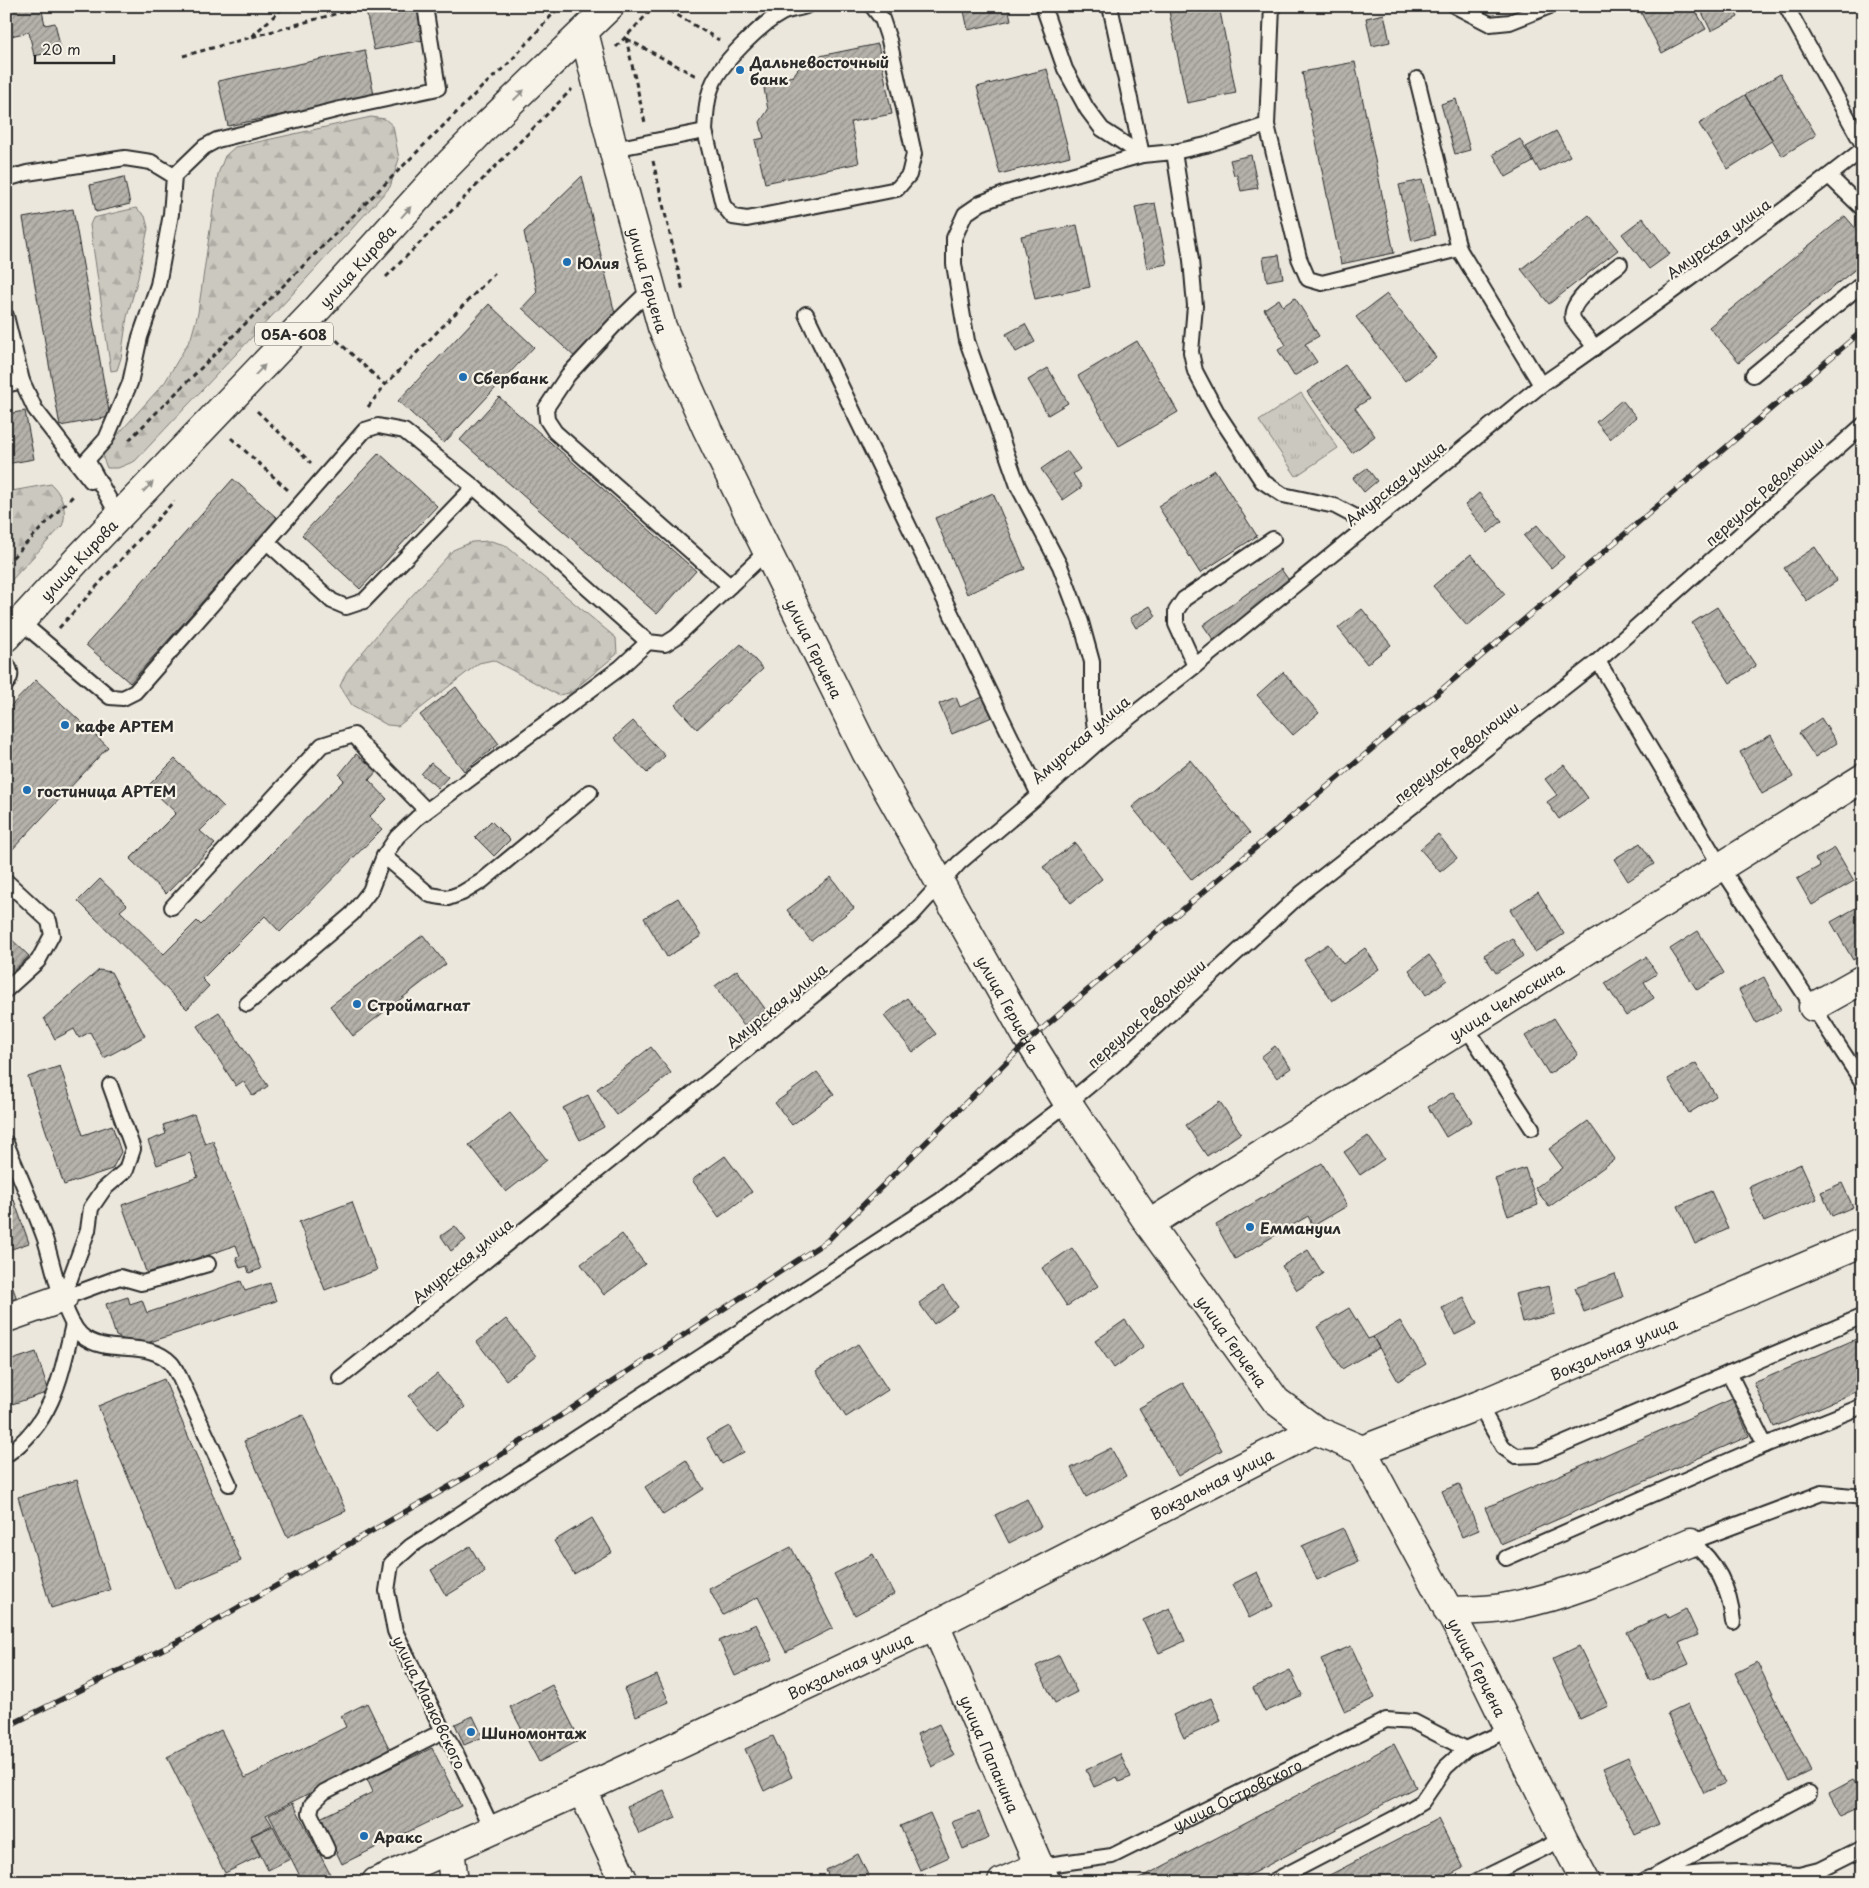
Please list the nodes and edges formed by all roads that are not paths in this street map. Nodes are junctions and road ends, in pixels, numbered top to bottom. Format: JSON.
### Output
{"nodes":[{"id":1,"x":425,"y":6,"type":"edge"},
{"id":2,"x":610,"y":6,"type":"edge"},
{"id":3,"x":806,"y":6,"type":"edge"},
{"id":4,"x":872,"y":6,"type":"edge"},
{"id":5,"x":1043,"y":6,"type":"edge"},
{"id":6,"x":1110,"y":6,"type":"edge"},
{"id":7,"x":1272,"y":6,"type":"edge"},
{"id":8,"x":1454,"y":6,"type":"edge"},
{"id":9,"x":1550,"y":6,"type":"edge"},
{"id":10,"x":1786,"y":6,"type":"edge"},
{"id":11,"x":584,"y":32,"type":"junction"},
{"id":12,"x":1417,"y":79,"type":"dead end"},
{"id":13,"x":1267,"y":125,"type":"junction"},
{"id":14,"x":705,"y":131,"type":"junction"},
{"id":15,"x":1863,"y":145,"type":"edge"},
{"id":16,"x":614,"y":149,"type":"junction"},
{"id":17,"x":1863,"y":149,"type":"edge"},
{"id":18,"x":1174,"y":152,"type":"junction"},
{"id":19,"x":1142,"y":156,"type":"junction"},
{"id":20,"x":174,"y":176,"type":"junction"},
{"id":21,"x":1829,"y":176,"type":"junction"},
{"id":22,"x":6,"y":179,"type":"edge"},
{"id":23,"x":1863,"y":209,"type":"edge"},
{"id":24,"x":1458,"y":249,"type":"junction"},
{"id":25,"x":1620,"y":264,"type":"dead end"},
{"id":26,"x":1863,"y":283,"type":"edge"},
{"id":27,"x":651,"y":289,"type":"junction"},
{"id":28,"x":806,"y":314,"type":"dead end"},
{"id":29,"x":6,"y":316,"type":"edge"},
{"id":30,"x":1594,"y":348,"type":"junction"},
{"id":31,"x":1753,"y":375,"type":"dead end"},
{"id":32,"x":1541,"y":385,"type":"junction"},
{"id":33,"x":1863,"y":425,"type":"edge"},
{"id":34,"x":474,"y":487,"type":"junction"},
{"id":35,"x":119,"y":517,"type":"junction"},
{"id":36,"x":1367,"y":526,"type":"junction"},
{"id":37,"x":1273,"y":539,"type":"dead end"},
{"id":38,"x":267,"y":542,"type":"junction"},
{"id":39,"x":767,"y":551,"type":"junction"},
{"id":40,"x":730,"y":586,"type":"junction"},
{"id":41,"x":14,"y":630,"type":"edge"},
{"id":42,"x":648,"y":642,"type":"junction"},
{"id":43,"x":1598,"y":661,"type":"junction"},
{"id":44,"x":6,"y":662,"type":"edge"},
{"id":45,"x":1195,"y":666,"type":"junction"},
{"id":46,"x":6,"y":684,"type":"edge"},
{"id":47,"x":1097,"y":743,"type":"junction"},
{"id":48,"x":1863,"y":778,"type":"edge"},
{"id":49,"x":590,"y":792,"type":"dead end"},
{"id":50,"x":1039,"y":795,"type":"junction"},
{"id":51,"x":426,"y":810,"type":"junction"},
{"id":52,"x":384,"y":856,"type":"junction"},
{"id":53,"x":1721,"y":867,"type":"junction"},
{"id":54,"x":6,"y":881,"type":"edge"},
{"id":55,"x":940,"y":882,"type":"junction"},
{"id":56,"x":172,"y":907,"type":"dead end"},
{"id":57,"x":1863,"y":979,"type":"edge"},
{"id":58,"x":6,"y":990,"type":"edge"},
{"id":59,"x":247,"y":1004,"type":"dead end"},
{"id":60,"x":1813,"y":1007,"type":"junction"},
{"id":61,"x":1466,"y":1027,"type":"junction"},
{"id":62,"x":1863,"y":1084,"type":"edge"},
{"id":63,"x":110,"y":1085,"type":"dead end"},
{"id":64,"x":1068,"y":1103,"type":"junction"},
{"id":65,"x":1532,"y":1128,"type":"dead end"},
{"id":66,"x":6,"y":1143,"type":"edge"},
{"id":67,"x":1149,"y":1224,"type":"junction"},
{"id":68,"x":1863,"y":1242,"type":"edge"},
{"id":69,"x":208,"y":1264,"type":"dead end"},
{"id":70,"x":63,"y":1298,"type":"junction"},
{"id":71,"x":1863,"y":1316,"type":"edge"},
{"id":72,"x":6,"y":1318,"type":"edge"},
{"id":73,"x":73,"y":1324,"type":"junction"},
{"id":74,"x":1729,"y":1373,"type":"junction"},
{"id":75,"x":340,"y":1378,"type":"dead end"},
{"id":76,"x":1479,"y":1405,"type":"junction"},
{"id":77,"x":1863,"y":1406,"type":"edge"},
{"id":78,"x":1315,"y":1430,"type":"junction"},
{"id":79,"x":1765,"y":1445,"type":"junction"},
{"id":80,"x":1362,"y":1450,"type":"junction"},
{"id":81,"x":6,"y":1455,"type":"edge"},
{"id":82,"x":229,"y":1484,"type":"dead end"},
{"id":83,"x":1863,"y":1497,"type":"edge"},
{"id":84,"x":1691,"y":1542,"type":"junction"},
{"id":85,"x":411,"y":1546,"type":"joint"},
{"id":86,"x":1506,"y":1558,"type":"dead end"},
{"id":87,"x":1448,"y":1611,"type":"junction"},
{"id":88,"x":1733,"y":1622,"type":"dead end"},
{"id":89,"x":935,"y":1626,"type":"junction"},
{"id":90,"x":1510,"y":1728,"type":"junction"},
{"id":91,"x":443,"y":1731,"type":"junction"},
{"id":92,"x":1466,"y":1749,"type":"junction"},
{"id":93,"x":582,"y":1790,"type":"junction"},
{"id":94,"x":1809,"y":1793,"type":"dead end"},
{"id":95,"x":493,"y":1830,"type":"junction"},
{"id":96,"x":1563,"y":1838,"type":"junction"},
{"id":97,"x":1863,"y":1848,"type":"edge"},
{"id":98,"x":327,"y":1849,"type":"dead end"},
{"id":99,"x":450,"y":1849,"type":"junction"},
{"id":100,"x":1043,"y":1874,"type":"edge"},
{"id":101,"x":1647,"y":1880,"type":"edge"},
{"id":102,"x":376,"y":1882,"type":"edge"},
{"id":103,"x":454,"y":1882,"type":"edge"},
{"id":104,"x":624,"y":1882,"type":"edge"},
{"id":105,"x":1002,"y":1882,"type":"edge"},
{"id":106,"x":1272,"y":1882,"type":"edge"},
{"id":107,"x":1475,"y":1882,"type":"edge"},
{"id":108,"x":1586,"y":1882,"type":"edge"}],
"edges":[{"from":1,"to":20,"type":"lane"},
{"from":2,"to":11,"type":"main road","name":"улица Кирова","number":"05А-608"},
{"from":3,"to":14,"type":"lane"},
{"from":4,"to":14,"type":"lane"},
{"from":5,"to":19,"type":"lane"},
{"from":6,"to":19,"type":"lane"},
{"from":7,"to":13,"type":"lane"},
{"from":8,"to":9,"type":"lane"},
{"from":10,"to":15,"type":"lane"},
{"from":11,"to":16,"type":"main road","name":"улица Герцена"},
{"from":35,"to":11,"type":"main road","name":"улица Кирова","number":"05А-608","one_way":true},
{"from":12,"to":24,"type":"lane"},
{"from":13,"to":18,"type":"lane"},
{"from":13,"to":24,"type":"lane"},
{"from":14,"to":16,"type":"lane"},
{"from":16,"to":27,"type":"main road","name":"улица Герцена"},
{"from":17,"to":21,"type":"lane","name":"Амурская улица"},
{"from":18,"to":19,"type":"lane"},
{"from":18,"to":36,"type":"lane"},
{"from":19,"to":47,"type":"lane"},
{"from":20,"to":22,"type":"lane"},
{"from":20,"to":35,"type":"lane"},
{"from":21,"to":23,"type":"lane"},
{"from":21,"to":30,"type":"lane","name":"Амурская улица"},
{"from":24,"to":32,"type":"lane"},
{"from":25,"to":30,"type":"lane"},
{"from":26,"to":31,"type":"lane"},
{"from":27,"to":39,"type":"main road","name":"улица Герцена"},
{"from":27,"to":40,"type":"lane"},
{"from":28,"to":50,"type":"lane"},
{"from":29,"to":35,"type":"lane"},
{"from":30,"to":32,"type":"lane","name":"Амурская улица"},
{"from":32,"to":36,"type":"lane","name":"Амурская улица"},
{"from":33,"to":43,"type":"lane","name":"переулок Революции"},
{"from":34,"to":38,"type":"lane"},
{"from":34,"to":38,"type":"lane"},
{"from":34,"to":42,"type":"lane"},
{"from":35,"to":41,"type":"main road","name":"улица Кирова","number":"05А-608"},
{"from":36,"to":45,"type":"lane","name":"Амурская улица"},
{"from":37,"to":45,"type":"lane"},
{"from":38,"to":41,"type":"lane"},
{"from":39,"to":40,"type":"lane"},
{"from":39,"to":55,"type":"main road","name":"улица Герцена"},
{"from":40,"to":42,"type":"lane"},
{"from":42,"to":51,"type":"lane"},
{"from":43,"to":53,"type":"lane"},
{"from":43,"to":64,"type":"lane","name":"переулок Революции"},
{"from":44,"to":46,"type":"lane"},
{"from":45,"to":47,"type":"lane","name":"Амурская улица"},
{"from":47,"to":50,"type":"lane","name":"Амурская улица"},
{"from":48,"to":53,"type":"main road","name":"улица Челюскина"},
{"from":49,"to":52,"type":"lane"},
{"from":50,"to":55,"type":"lane","name":"Амурская улица"},
{"from":51,"to":52,"type":"lane"},
{"from":51,"to":56,"type":"lane"},
{"from":52,"to":59,"type":"lane"},
{"from":53,"to":60,"type":"lane"},
{"from":53,"to":61,"type":"main road","name":"улица Челюскина"},
{"from":54,"to":58,"type":"lane"},
{"from":55,"to":64,"type":"main road","name":"улица Герцена"},
{"from":55,"to":75,"type":"lane","name":"Амурская улица"},
{"from":57,"to":60,"type":"main road"},
{"from":60,"to":62,"type":"lane"},
{"from":61,"to":65,"type":"lane"},
{"from":61,"to":67,"type":"main road","name":"улица Челюскина"},
{"from":63,"to":70,"type":"lane"},
{"from":64,"to":67,"type":"main road","name":"улица Герцена"},
{"from":64,"to":85,"type":"lane","name":"переулок Революции"},
{"from":66,"to":70,"type":"lane"},
{"from":67,"to":78,"type":"main road","name":"улица Герцена"},
{"from":68,"to":76,"type":"main road","name":"Вокзальная улица"},
{"from":69,"to":70,"type":"lane"},
{"from":70,"to":72,"type":"main road"},
{"from":70,"to":73,"type":"lane"},
{"from":71,"to":74,"type":"lane"},
{"from":73,"to":81,"type":"lane"},
{"from":73,"to":82,"type":"lane"},
{"from":74,"to":76,"type":"lane"},
{"from":74,"to":79,"type":"lane"},
{"from":76,"to":80,"type":"main road","name":"Вокзальная улица"},
{"from":77,"to":79,"type":"lane"},
{"from":78,"to":80,"type":"main road","name":"улица Герцена"},
{"from":78,"to":89,"type":"main road","name":"Вокзальная улица"},
{"from":79,"to":86,"type":"lane"},
{"from":80,"to":87,"type":"main road","name":"улица Герцена"},
{"from":83,"to":84,"type":"lane"},
{"from":84,"to":87,"type":"main road"},
{"from":84,"to":88,"type":"lane"},
{"from":85,"to":91,"type":"lane","name":"улица Маяковского"},
{"from":87,"to":90,"type":"main road","name":"улица Герцена"},
{"from":89,"to":93,"type":"main road","name":"Вокзальная улица"},
{"from":89,"to":100,"type":"main road","name":"улица Папанина"},
{"from":90,"to":92,"type":"lane"},
{"from":90,"to":96,"type":"main road","name":"улица Герцена"},
{"from":91,"to":95,"type":"lane","name":"улица Маяковского"},
{"from":91,"to":98,"type":"lane"},
{"from":92,"to":100,"type":"lane","name":"улица Островского"},
{"from":92,"to":106,"type":"lane"},
{"from":93,"to":95,"type":"main road","name":"Вокзальная улица"},
{"from":93,"to":104,"type":"main road"},
{"from":94,"to":101,"type":"lane"},
{"from":95,"to":99,"type":"main road","name":"Вокзальная улица"},
{"from":96,"to":107,"type":"lane"},
{"from":96,"to":108,"type":"main road","name":"улица Герцена"},
{"from":97,"to":101,"type":"lane"},
{"from":99,"to":102,"type":"main road","name":"Вокзальная улица"},
{"from":99,"to":103,"type":"main road"},
{"from":100,"to":105,"type":"main road","name":"улица Островского"}]}
